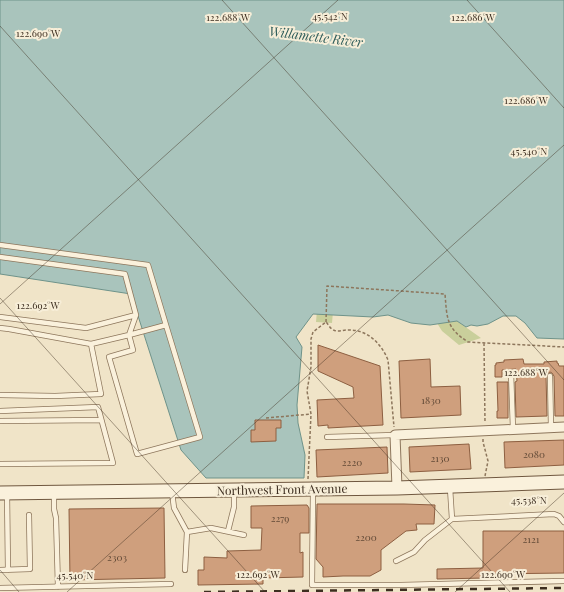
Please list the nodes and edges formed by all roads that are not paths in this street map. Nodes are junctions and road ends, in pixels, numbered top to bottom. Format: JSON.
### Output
{"nodes":[{"id":1,"x":0,"y":244,"type":"edge"},
{"id":2,"x":0,"y":256,"type":"edge"},
{"id":3,"x":136,"y":315,"type":"junction"},
{"id":4,"x":0,"y":317,"type":"edge"},
{"id":5,"x":166,"y":325,"type":"junction"},
{"id":6,"x":0,"y":328,"type":"edge"},
{"id":7,"x":129,"y":336,"type":"junction"},
{"id":8,"x":91,"y":344,"type":"junction"},
{"id":9,"x":512,"y":373,"type":"dead end"},
{"id":10,"x":550,"y":376,"type":"dead end"},
{"id":11,"x":0,"y":395,"type":"edge"},
{"id":12,"x":0,"y":411,"type":"edge"},
{"id":13,"x":101,"y":420,"type":"junction"},
{"id":14,"x":0,"y":421,"type":"edge"},
{"id":15,"x":552,"y":428,"type":"junction"},
{"id":16,"x":564,"y":428,"type":"edge"},
{"id":17,"x":513,"y":429,"type":"junction"},
{"id":18,"x":395,"y":435,"type":"junction"},
{"id":19,"x":327,"y":437,"type":"dead end"},
{"id":20,"x":0,"y":464,"type":"edge"},
{"id":21,"x":564,"y":482,"type":"edge"},
{"id":22,"x":450,"y":486,"type":"junction"},
{"id":23,"x":397,"y":488,"type":"junction"},
{"id":24,"x":310,"y":489,"type":"junction"},
{"id":25,"x":234,"y":490,"type":"junction"},
{"id":26,"x":171,"y":491,"type":"junction"},
{"id":27,"x":54,"y":492,"type":"junction"},
{"id":28,"x":3,"y":493,"type":"edge"},
{"id":29,"x":29,"y":515,"type":"dead end"},
{"id":30,"x":452,"y":519,"type":"junction"},
{"id":31,"x":564,"y":522,"type":"edge"},
{"id":32,"x":228,"y":531,"type":"junction"},
{"id":33,"x":187,"y":532,"type":"junction"},
{"id":34,"x":244,"y":535,"type":"dead end"},
{"id":35,"x":396,"y":561,"type":"dead end"},
{"id":36,"x":0,"y":570,"type":"edge"},
{"id":37,"x":8,"y":570,"type":"junction"},
{"id":38,"x":185,"y":570,"type":"dead end"},
{"id":39,"x":564,"y":581,"type":"edge"},
{"id":40,"x":171,"y":584,"type":"dead end"},
{"id":41,"x":58,"y":587,"type":"junction"},
{"id":42,"x":0,"y":588,"type":"edge"}],
"edges":[{"from":1,"to":5,"type":"lane"},
{"from":2,"to":3,"type":"lane"},
{"from":3,"to":4,"type":"lane"},
{"from":3,"to":7,"type":"lane"},
{"from":5,"to":7,"type":"lane"},
{"from":5,"to":7,"type":"lane"},
{"from":6,"to":8,"type":"lane"},
{"from":7,"to":8,"type":"lane"},
{"from":8,"to":11,"type":"lane"},
{"from":9,"to":17,"type":"lane"},
{"from":10,"to":15,"type":"lane"},
{"from":12,"to":13,"type":"lane"},
{"from":13,"to":14,"type":"lane"},
{"from":13,"to":20,"type":"lane"},
{"from":15,"to":16,"type":"street"},
{"from":15,"to":17,"type":"street"},
{"from":17,"to":18,"type":"street"},
{"from":18,"to":19,"type":"lane"},
{"from":18,"to":23,"type":"street"},
{"from":21,"to":22,"type":"main road","name":"Northwest Front Avenue"},
{"from":22,"to":23,"type":"main road","name":"Northwest Front Avenue"},
{"from":22,"to":30,"type":"lane"},
{"from":23,"to":24,"type":"main road","name":"Northwest Front Avenue"},
{"from":24,"to":25,"type":"main road","name":"Northwest Front Avenue"},
{"from":24,"to":39,"type":"lane"},
{"from":25,"to":26,"type":"main road","name":"Northwest Front Avenue"},
{"from":25,"to":32,"type":"lane"},
{"from":26,"to":27,"type":"main road","name":"Northwest Front Avenue"},
{"from":26,"to":33,"type":"lane"},
{"from":27,"to":28,"type":"main road","name":"Northwest Front Avenue"},
{"from":27,"to":41,"type":"lane"},
{"from":28,"to":37,"type":"lane"},
{"from":29,"to":37,"type":"lane"},
{"from":30,"to":31,"type":"lane"},
{"from":30,"to":35,"type":"lane"},
{"from":32,"to":33,"type":"lane"},
{"from":32,"to":34,"type":"lane"},
{"from":33,"to":38,"type":"lane"},
{"from":36,"to":37,"type":"lane"},
{"from":40,"to":41,"type":"lane"},
{"from":41,"to":42,"type":"lane"}]}
